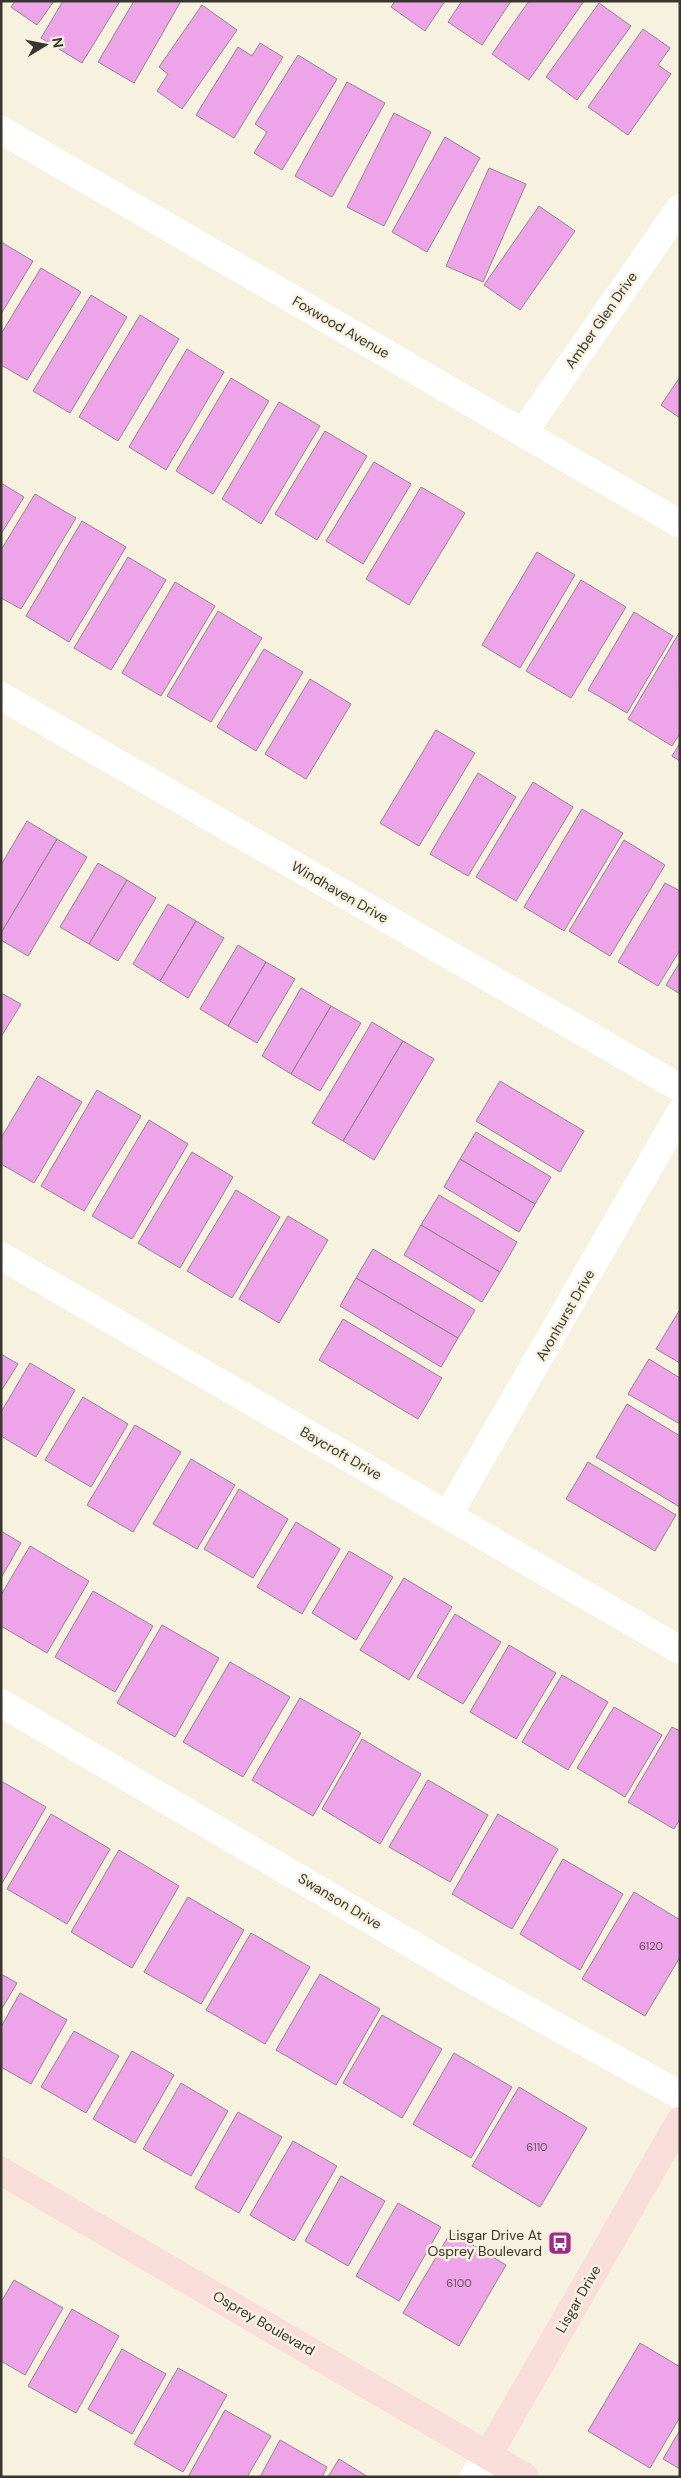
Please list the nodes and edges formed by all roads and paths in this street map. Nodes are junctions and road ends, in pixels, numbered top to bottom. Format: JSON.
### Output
{"nodes":[{"id":1,"x":1,"y":130,"type":"edge"},
{"id":2,"x":680,"y":208,"type":"edge"},
{"id":3,"x":523,"y":433,"type":"junction"},
{"id":4,"x":680,"y":524,"type":"edge"},
{"id":5,"x":4,"y":703,"type":"edge"},
{"id":6,"x":680,"y":1088,"type":"edge"},
{"id":7,"x":680,"y":1113,"type":"edge"},
{"id":8,"x":1,"y":1256,"type":"edge"},
{"id":9,"x":448,"y":1515,"type":"junction"},
{"id":10,"x":680,"y":1650,"type":"edge"},
{"id":11,"x":1,"y":1703,"type":"edge"},
{"id":12,"x":680,"y":2095,"type":"edge"},
{"id":13,"x":680,"y":2121,"type":"edge"},
{"id":14,"x":1,"y":2171,"type":"edge"},
{"id":15,"x":481,"y":2466,"type":"edge"},
{"id":16,"x":525,"y":2477,"type":"edge"}],
"edges":[{"from":1,"to":3,"type":"street","name":"Foxwood Avenue"},
{"from":2,"to":3,"type":"street","name":"Amber Glen Drive"},
{"from":3,"to":4,"type":"street","name":"Foxwood Avenue"},
{"from":5,"to":6,"type":"street","name":"Windhaven Drive"},
{"from":7,"to":9,"type":"street","name":"Avonhurst Drive"},
{"from":8,"to":9,"type":"street","name":"Baycroft Drive"},
{"from":9,"to":10,"type":"street","name":"Baycroft Drive"},
{"from":11,"to":12,"type":"street","name":"Swanson Drive"},
{"from":13,"to":15,"type":"street","name":"Lisgar Drive"},
{"from":14,"to":15,"type":"street","name":"Osprey Boulevard"},
{"from":15,"to":16,"type":"street","name":"Osprey Boulevard"}]}
